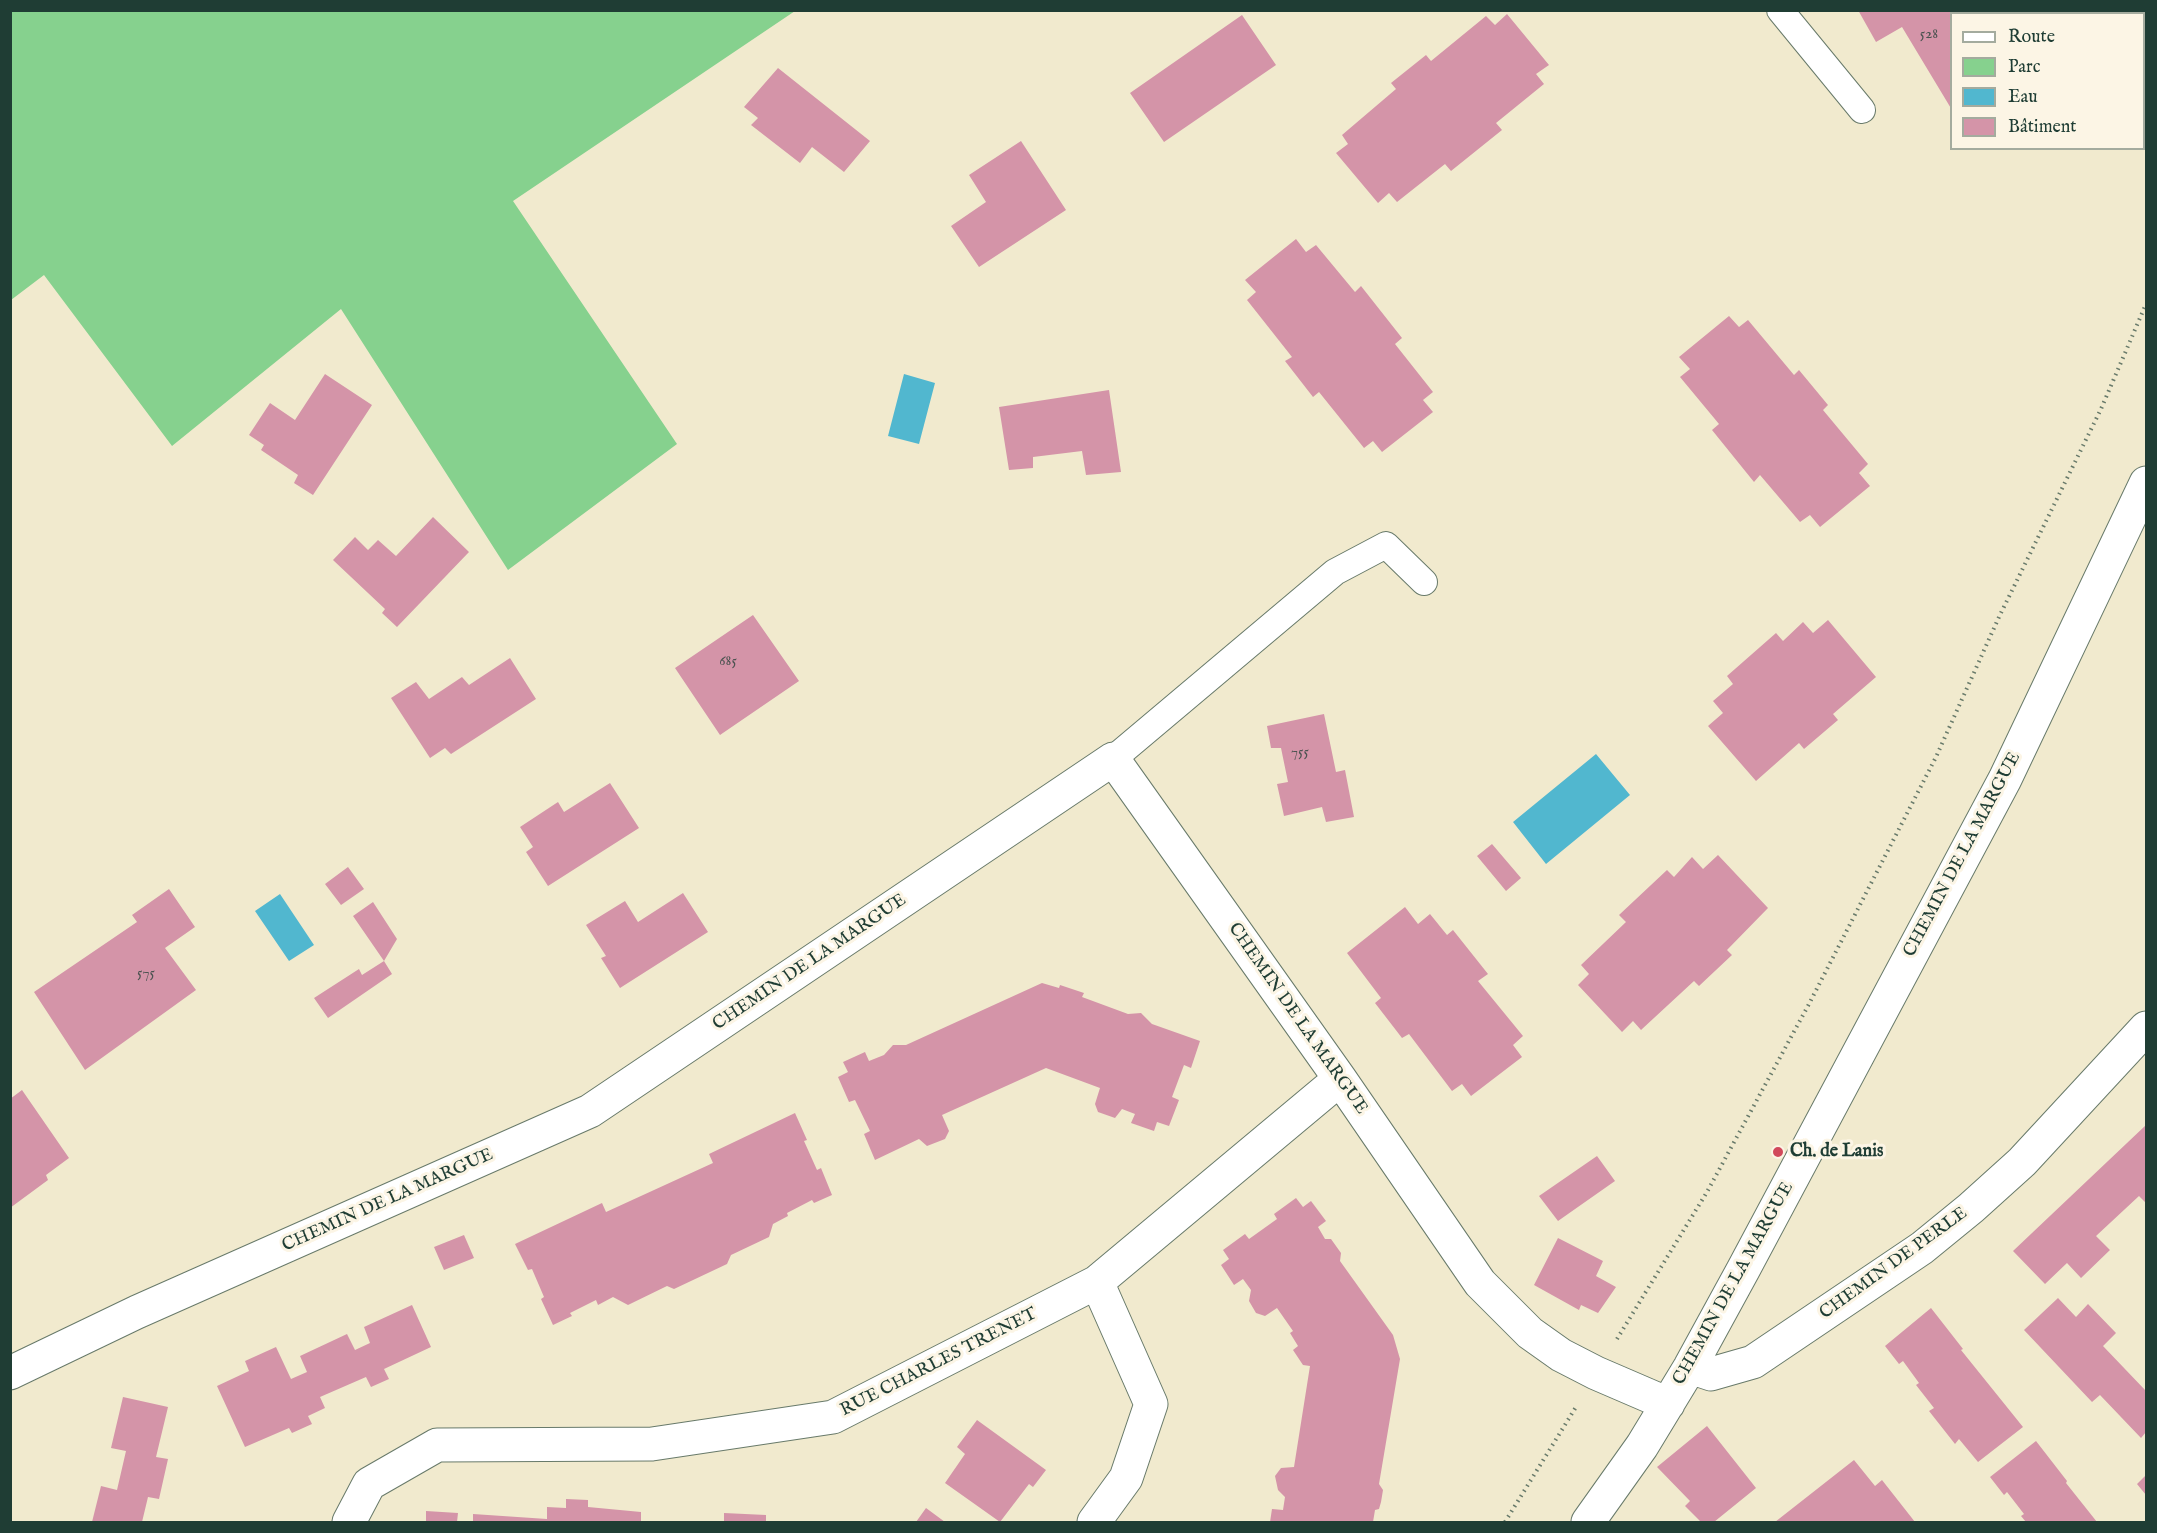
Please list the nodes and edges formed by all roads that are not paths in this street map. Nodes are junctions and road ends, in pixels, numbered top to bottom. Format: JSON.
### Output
{"nodes":[{"id":1,"x":1780,"y":10,"type":"edge"},
{"id":2,"x":1862,"y":110,"type":"dead end"},
{"id":3,"x":2146,"y":483,"type":"edge"},
{"id":4,"x":1424,"y":582,"type":"dead end"},
{"id":5,"x":1113,"y":759,"type":"junction"},
{"id":6,"x":2146,"y":1028,"type":"edge"},
{"id":7,"x":1340,"y":1079,"type":"junction"},
{"id":8,"x":1097,"y":1282,"type":"junction"},
{"id":9,"x":1690,"y":1367,"type":"junction"},
{"id":10,"x":10,"y":1373,"type":"edge"},
{"id":11,"x":1668,"y":1404,"type":"junction"},
{"id":12,"x":349,"y":1522,"type":"edge"},
{"id":13,"x":1094,"y":1522,"type":"edge"},
{"id":14,"x":1588,"y":1522,"type":"edge"}],
"edges":[{"from":1,"to":2,"type":"lane"},
{"from":3,"to":9,"type":"street","name":"CHEMIN DE LA MARGUE"},
{"from":4,"to":5,"type":"lane"},
{"from":5,"to":7,"type":"street","name":"CHEMIN DE LA MARGUE"},
{"from":5,"to":10,"type":"street","name":"CHEMIN DE LA MARGUE"},
{"from":6,"to":9,"type":"street","name":"CHEMIN DE PERLE"},
{"from":7,"to":8,"type":"street","name":"RUE CHARLES TRENET"},
{"from":7,"to":11,"type":"street","name":"CHEMIN DE LA MARGUE"},
{"from":8,"to":12,"type":"street","name":"RUE CHARLES TRENET"},
{"from":8,"to":13,"type":"street"},
{"from":9,"to":11,"type":"street","name":"CHEMIN DE LA MARGUE"},
{"from":11,"to":14,"type":"street"}]}
